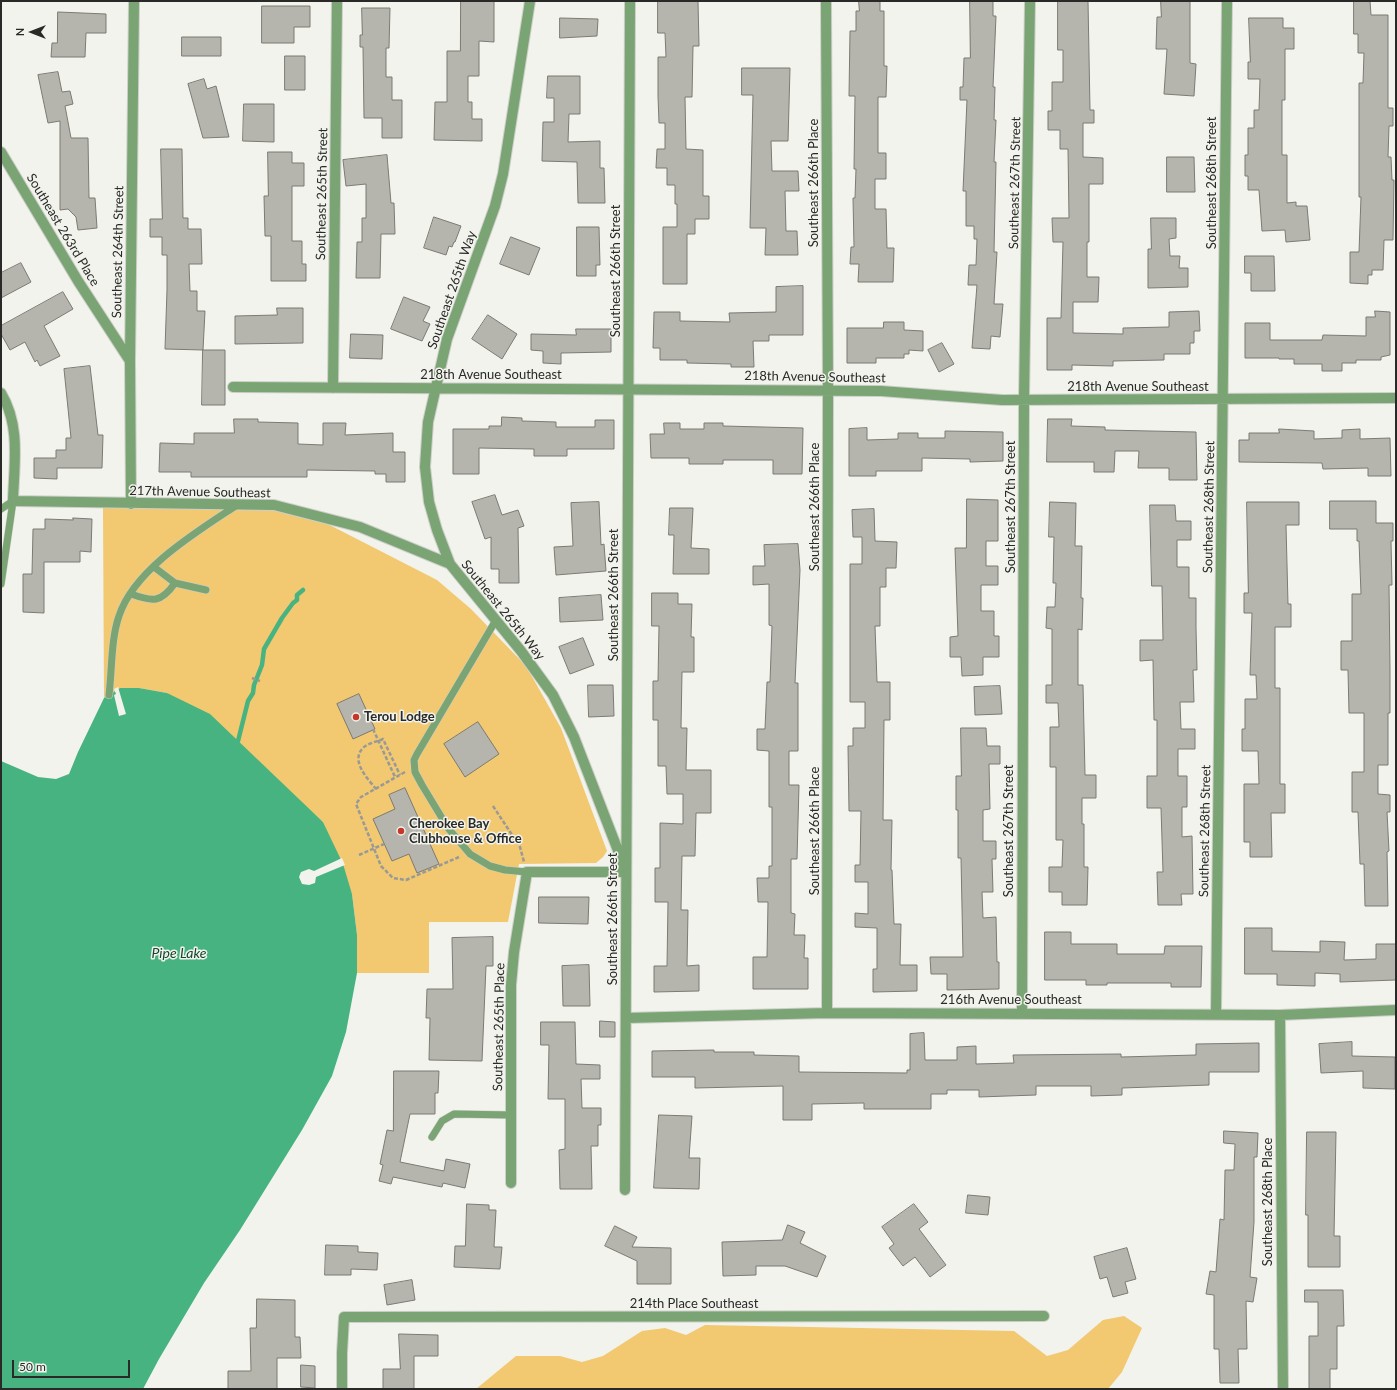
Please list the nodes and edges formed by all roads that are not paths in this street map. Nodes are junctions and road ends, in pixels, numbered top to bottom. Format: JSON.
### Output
{"nodes":[{"id":1,"x":134,"y":1,"type":"edge"},
{"id":2,"x":337,"y":1,"type":"edge"},
{"id":3,"x":530,"y":1,"type":"edge"},
{"id":4,"x":630,"y":1,"type":"edge"},
{"id":5,"x":826,"y":1,"type":"edge"},
{"id":6,"x":1030,"y":1,"type":"edge"},
{"id":7,"x":1227,"y":1,"type":"edge"},
{"id":8,"x":1,"y":152,"type":"edge"},
{"id":9,"x":130,"y":361,"type":"junction"},
{"id":10,"x":233,"y":387,"type":"dead end"},
{"id":11,"x":333,"y":388,"type":"junction"},
{"id":12,"x":435,"y":388,"type":"junction"},
{"id":13,"x":629,"y":388,"type":"junction"},
{"id":14,"x":828,"y":390,"type":"junction"},
{"id":15,"x":1,"y":393,"type":"edge"},
{"id":16,"x":1396,"y":398,"type":"edge"},
{"id":17,"x":1024,"y":399,"type":"junction"},
{"id":18,"x":1223,"y":400,"type":"junction"},
{"id":19,"x":13,"y":501,"type":"junction"},
{"id":20,"x":131,"y":504,"type":"junction"},
{"id":21,"x":237,"y":504,"type":"junction"},
{"id":22,"x":1,"y":509,"type":"edge"},
{"id":23,"x":450,"y":564,"type":"junction"},
{"id":24,"x":154,"y":567,"type":"junction"},
{"id":25,"x":175,"y":583,"type":"junction"},
{"id":26,"x":1,"y":584,"type":"edge"},
{"id":27,"x":206,"y":590,"type":"dead end"},
{"id":28,"x":131,"y":594,"type":"junction"},
{"id":29,"x":496,"y":620,"type":"junction"},
{"id":30,"x":108,"y":695,"type":"dead end"},
{"id":31,"x":527,"y":872,"type":"junction"},
{"id":32,"x":626,"y":872,"type":"junction"},
{"id":33,"x":1396,"y":1010,"type":"edge"},
{"id":34,"x":827,"y":1013,"type":"junction"},
{"id":35,"x":1022,"y":1013,"type":"junction"},
{"id":36,"x":1216,"y":1013,"type":"junction"},
{"id":37,"x":1280,"y":1015,"type":"junction"},
{"id":38,"x":626,"y":1018,"type":"junction"},
{"id":39,"x":511,"y":1115,"type":"junction"},
{"id":40,"x":432,"y":1137,"type":"dead end"},
{"id":41,"x":511,"y":1183,"type":"dead end"},
{"id":42,"x":626,"y":1190,"type":"dead end"},
{"id":43,"x":1044,"y":1316,"type":"dead end"},
{"id":44,"x":342,"y":1389,"type":"edge"},
{"id":45,"x":1283,"y":1389,"type":"edge"}],
"edges":[{"from":1,"to":9,"type":"street","name":"Southeast 264th Street"},
{"from":2,"to":11,"type":"street","name":"Southeast 265th Street"},
{"from":3,"to":12,"type":"street","name":"Southeast 265th Way"},
{"from":4,"to":13,"type":"street","name":"Southeast 266th Street"},
{"from":5,"to":14,"type":"street","name":"Southeast 266th Place"},
{"from":6,"to":17,"type":"street","name":"Southeast 267th Street"},
{"from":7,"to":18,"type":"street","name":"Southeast 268th Street"},
{"from":8,"to":9,"type":"street","name":"Southeast 263rd Place"},
{"from":9,"to":20,"type":"street","name":"Southeast 264th Street"},
{"from":10,"to":11,"type":"street","name":"218th Avenue Southeast"},
{"from":11,"to":12,"type":"street","name":"218th Avenue Southeast"},
{"from":12,"to":13,"type":"street","name":"218th Avenue Southeast"},
{"from":12,"to":23,"type":"street","name":"Southeast 265th Way"},
{"from":13,"to":14,"type":"street","name":"218th Avenue Southeast"},
{"from":13,"to":32,"type":"street","name":"Southeast 266th Street"},
{"from":14,"to":17,"type":"street","name":"218th Avenue Southeast"},
{"from":14,"to":34,"type":"street","name":"Southeast 266th Place"},
{"from":15,"to":19,"type":"street"},
{"from":16,"to":18,"type":"street","name":"218th Avenue Southeast"},
{"from":17,"to":18,"type":"street","name":"218th Avenue Southeast"},
{"from":17,"to":35,"type":"street","name":"Southeast 267th Street"},
{"from":18,"to":36,"type":"street","name":"Southeast 268th Street"},
{"from":19,"to":20,"type":"street","name":"217th Avenue Southeast"},
{"from":19,"to":22,"type":"lane"},
{"from":19,"to":26,"type":"lane"},
{"from":20,"to":21,"type":"street","name":"217th Avenue Southeast"},
{"from":21,"to":23,"type":"street","name":"217th Avenue Southeast"},
{"from":21,"to":24,"type":"lane"},
{"from":23,"to":29,"type":"street","name":"Southeast 265th Way"},
{"from":24,"to":25,"type":"lane"},
{"from":24,"to":28,"type":"lane"},
{"from":25,"to":27,"type":"lane"},
{"from":25,"to":28,"type":"lane"},
{"from":28,"to":30,"type":"lane"},
{"from":29,"to":31,"type":"lane"},
{"from":29,"to":32,"type":"street","name":"Southeast 265th Way"},
{"from":31,"to":32,"type":"street"},
{"from":31,"to":39,"type":"street","name":"Southeast 265th Place"},
{"from":32,"to":38,"type":"street","name":"Southeast 266th Street"},
{"from":33,"to":37,"type":"street","name":"216th Avenue Southeast"},
{"from":34,"to":35,"type":"street","name":"216th Avenue Southeast"},
{"from":34,"to":38,"type":"street","name":"216th Avenue Southeast"},
{"from":35,"to":36,"type":"street","name":"216th Avenue Southeast"},
{"from":36,"to":37,"type":"street","name":"216th Avenue Southeast"},
{"from":37,"to":45,"type":"street","name":"Southeast 268th Place"},
{"from":38,"to":42,"type":"street","name":"Southeast 266th Street"},
{"from":39,"to":40,"type":"lane"},
{"from":39,"to":41,"type":"street","name":"Southeast 265th Place"},
{"from":43,"to":44,"type":"street","name":"214th Place Southeast"}]}
